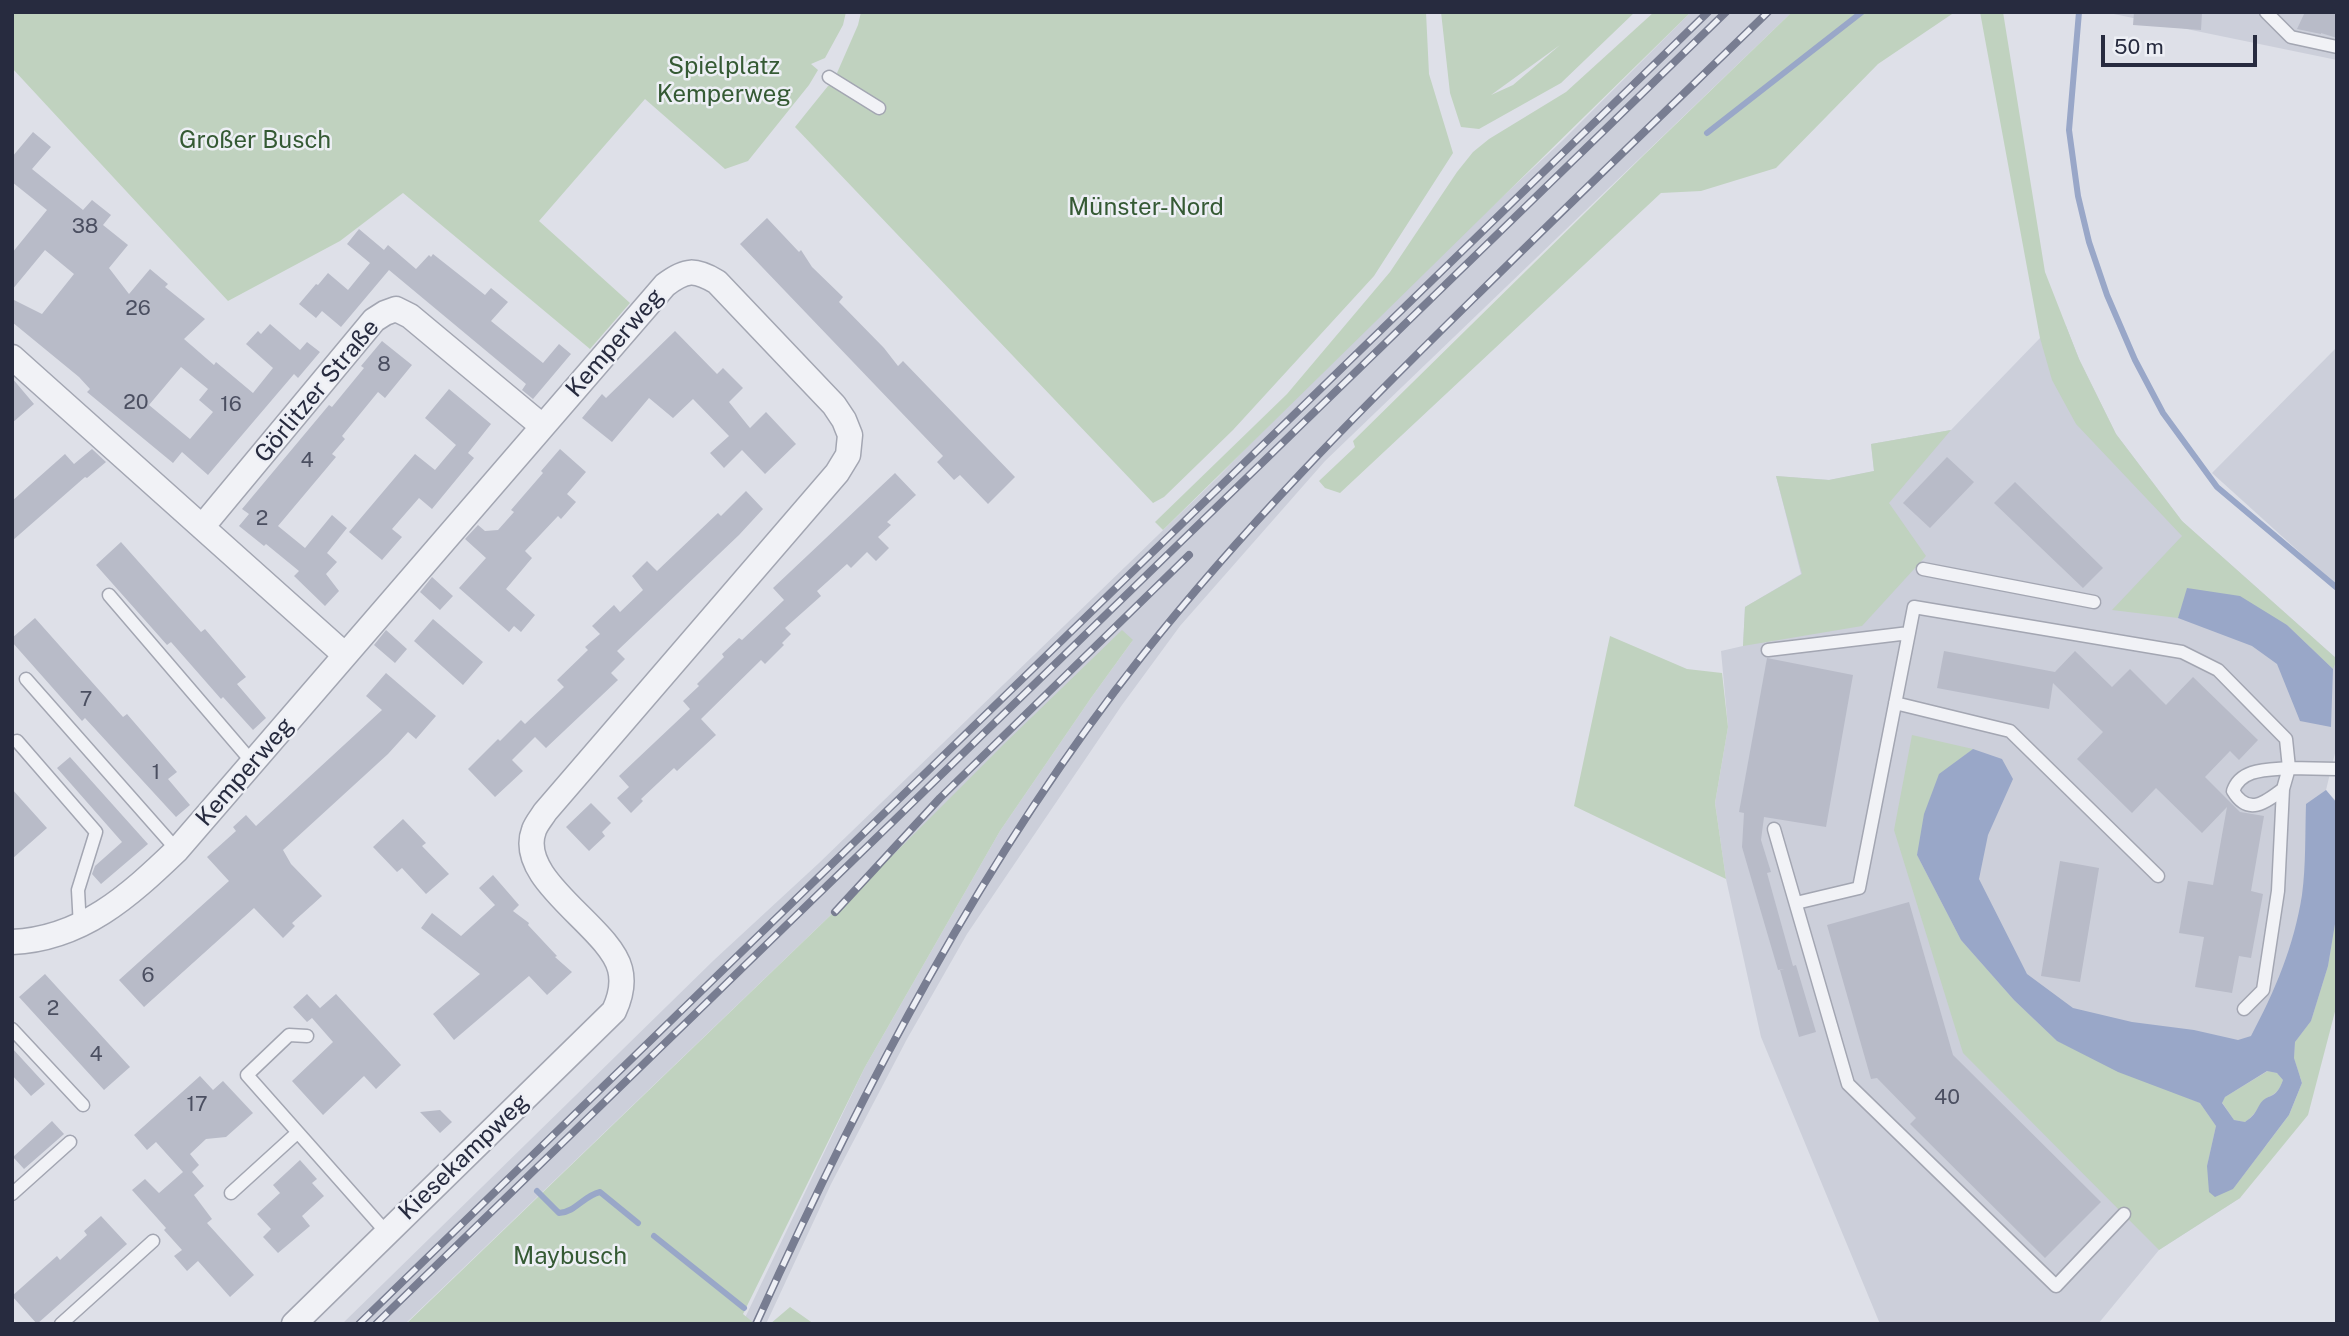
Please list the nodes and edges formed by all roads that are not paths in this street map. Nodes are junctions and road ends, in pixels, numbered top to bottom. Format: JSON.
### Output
{"nodes":[{"id":1,"x":2266,"y":12,"type":"edge"},
{"id":2,"x":2337,"y":47,"type":"edge"},
{"id":3,"x":829,"y":77,"type":"dead end"},
{"id":4,"x":879,"y":108,"type":"dead end"},
{"id":5,"x":12,"y":357,"type":"edge"},
{"id":6,"x":542,"y":426,"type":"junction"},
{"id":7,"x":202,"y":527,"type":"junction"},
{"id":8,"x":1923,"y":569,"type":"dead end"},
{"id":9,"x":109,"y":595,"type":"dead end"},
{"id":10,"x":2095,"y":602,"type":"dead end"},
{"id":11,"x":1909,"y":633,"type":"junction"},
{"id":12,"x":1768,"y":650,"type":"dead end"},
{"id":13,"x":345,"y":655,"type":"junction"},
{"id":14,"x":26,"y":679,"type":"dead end"},
{"id":15,"x":1895,"y":703,"type":"junction"},
{"id":16,"x":17,"y":741,"type":"dead end"},
{"id":17,"x":253,"y":763,"type":"junction"},
{"id":18,"x":2289,"y":768,"type":"junction"},
{"id":19,"x":2337,"y":769,"type":"edge"},
{"id":20,"x":2283,"y":789,"type":"junction"},
{"id":21,"x":1774,"y":829,"type":"dead end"},
{"id":22,"x":177,"y":850,"type":"junction"},
{"id":23,"x":2158,"y":876,"type":"dead end"},
{"id":24,"x":1796,"y":903,"type":"junction"},
{"id":25,"x":80,"y":927,"type":"junction"},
{"id":26,"x":12,"y":942,"type":"edge"},
{"id":27,"x":621,"y":983,"type":"joint"},
{"id":28,"x":2244,"y":1009,"type":"dead end"},
{"id":29,"x":12,"y":1029,"type":"edge"},
{"id":30,"x":307,"y":1036,"type":"dead end"},
{"id":31,"x":83,"y":1105,"type":"dead end"},
{"id":32,"x":298,"y":1133,"type":"junction"},
{"id":33,"x":70,"y":1142,"type":"dead end"},
{"id":34,"x":231,"y":1193,"type":"dead end"},
{"id":35,"x":12,"y":1194,"type":"edge"},
{"id":36,"x":2124,"y":1214,"type":"dead end"},
{"id":37,"x":387,"y":1233,"type":"junction"},
{"id":38,"x":153,"y":1241,"type":"dead end"},
{"id":39,"x":61,"y":1324,"type":"edge"},
{"id":40,"x":293,"y":1324,"type":"edge"}],
"edges":[{"from":1,"to":2,"type":"lane"},
{"from":3,"to":4,"type":"lane"},
{"from":5,"to":7,"type":"street"},
{"from":6,"to":7,"type":"street","name":"Görlitzer Straße"},
{"from":6,"to":13,"type":"street","name":"Kemperweg"},
{"from":6,"to":27,"type":"street","name":"Kemperweg"},
{"from":7,"to":13,"type":"street"},
{"from":8,"to":10,"type":"lane"},
{"from":9,"to":17,"type":"lane"},
{"from":11,"to":12,"type":"lane"},
{"from":11,"to":15,"type":"lane"},
{"from":11,"to":18,"type":"lane"},
{"from":13,"to":17,"type":"street","name":"Kemperweg"},
{"from":14,"to":22,"type":"lane"},
{"from":15,"to":23,"type":"lane"},
{"from":15,"to":24,"type":"lane"},
{"from":16,"to":25,"type":"lane"},
{"from":17,"to":22,"type":"street","name":"Kemperweg"},
{"from":18,"to":19,"type":"lane"},
{"from":18,"to":20,"type":"lane"},
{"from":18,"to":20,"type":"lane"},
{"from":20,"to":28,"type":"lane"},
{"from":21,"to":24,"type":"lane"},
{"from":22,"to":25,"type":"street","name":"Kemperweg"},
{"from":24,"to":36,"type":"lane"},
{"from":25,"to":26,"type":"street","name":"Kemperweg"},
{"from":27,"to":37,"type":"street","name":"Kiesekampweg"},
{"from":29,"to":31,"type":"lane"},
{"from":30,"to":32,"type":"lane"},
{"from":32,"to":34,"type":"lane"},
{"from":32,"to":37,"type":"lane"},
{"from":33,"to":35,"type":"lane"},
{"from":37,"to":40,"type":"street","name":"Kiesekampweg"},
{"from":38,"to":39,"type":"lane"}]}
